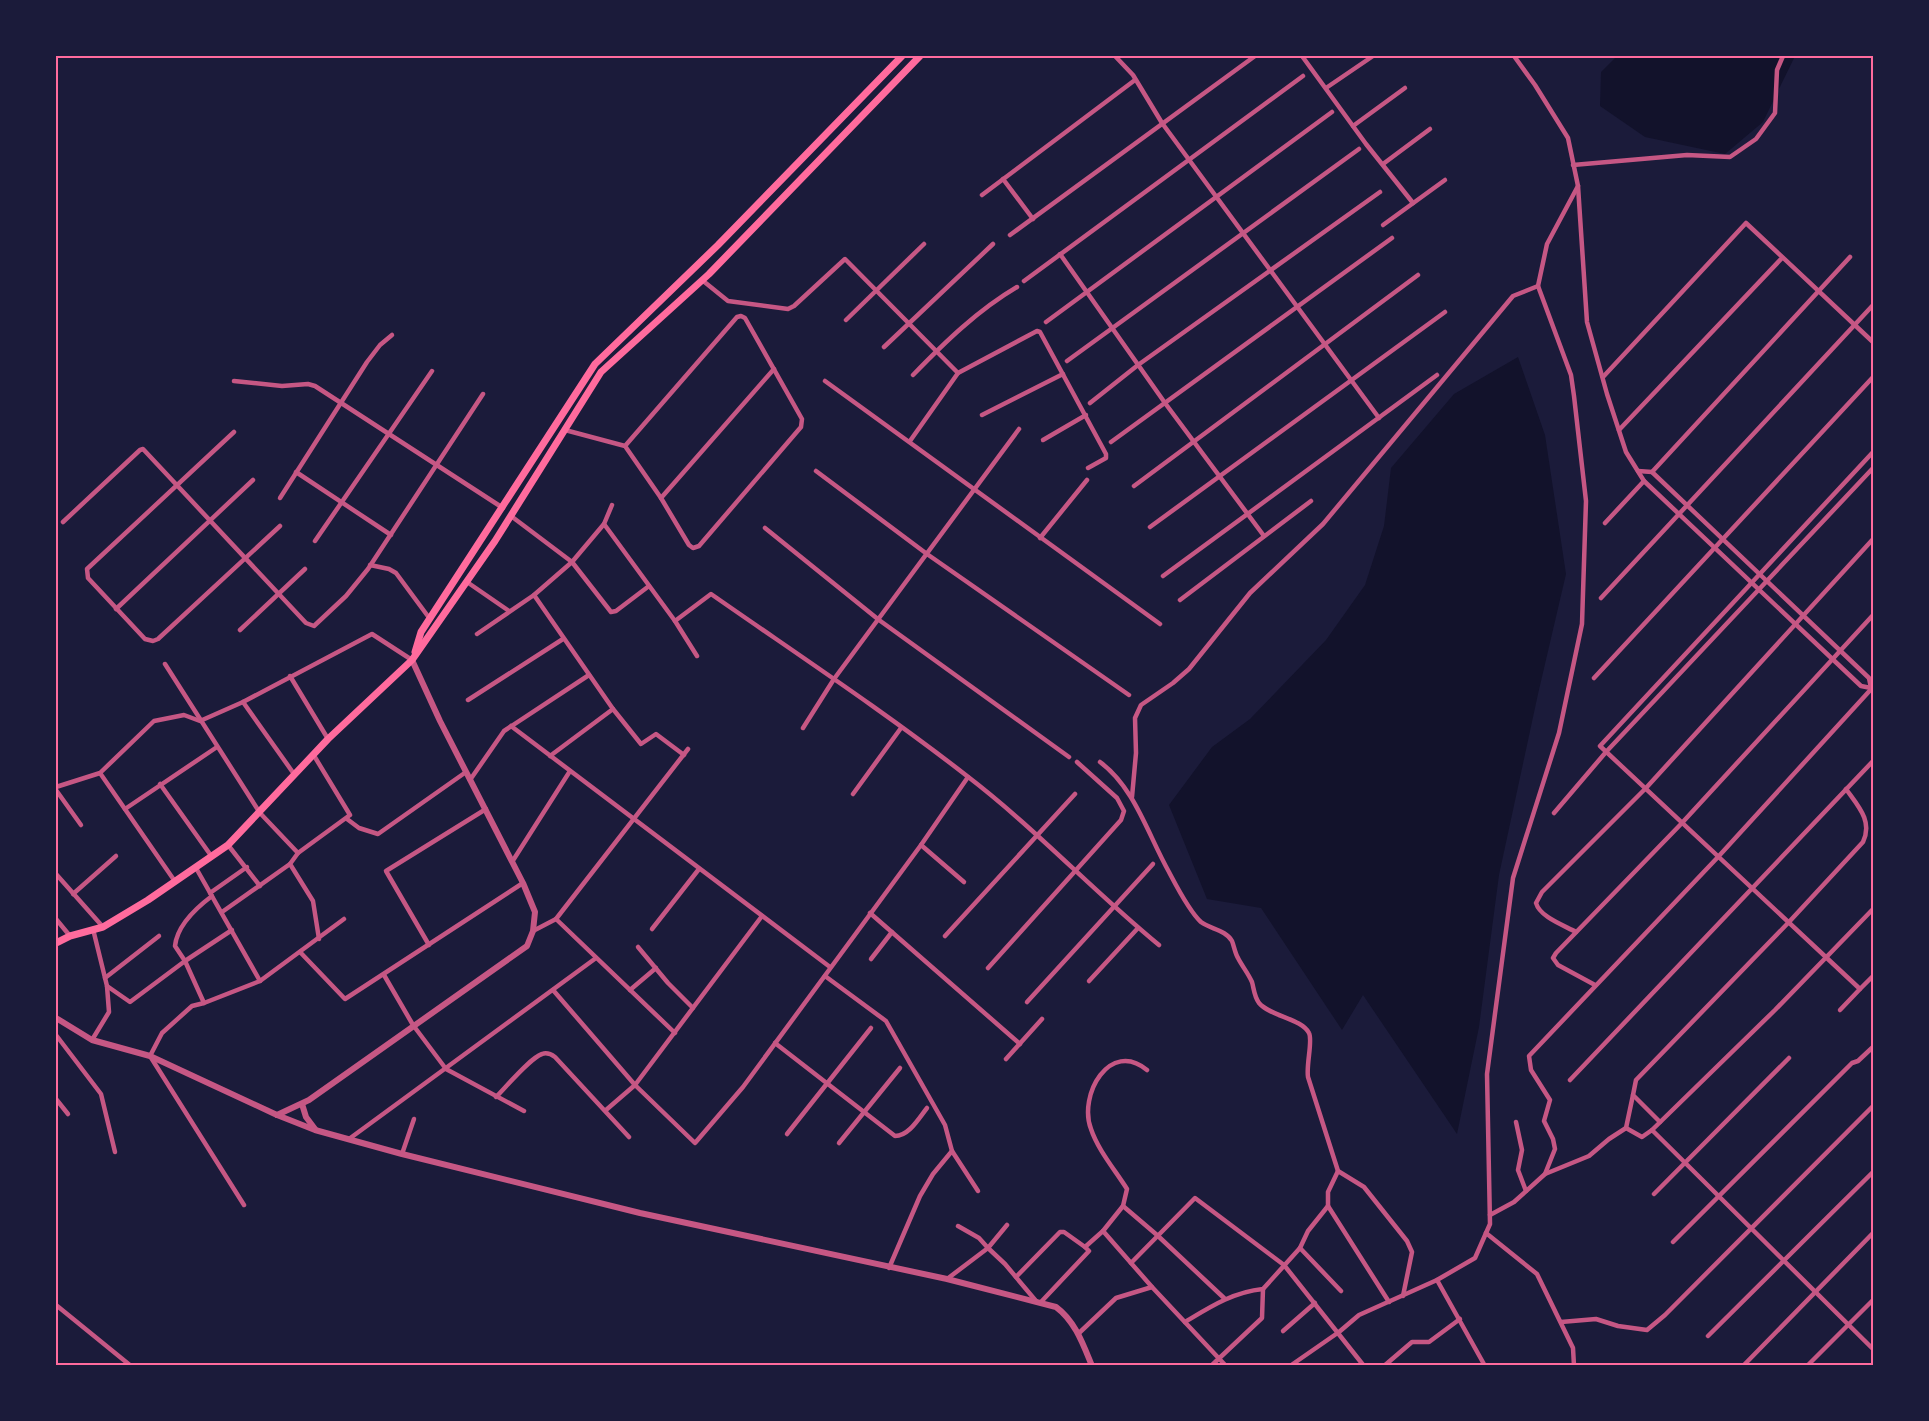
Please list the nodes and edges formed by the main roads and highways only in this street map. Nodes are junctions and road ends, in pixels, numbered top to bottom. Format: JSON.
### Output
{"nodes":[{"id":1,"x":902,"y":56,"type":"edge"},
{"id":2,"x":920,"y":56,"type":"edge"},
{"id":3,"x":412,"y":660,"type":"junction"},
{"id":4,"x":56,"y":943,"type":"edge"}],
"edges":[{"from":1,"to":3,"type":"main road"},
{"from":2,"to":3,"type":"main road"},
{"from":3,"to":4,"type":"main road"}]}
